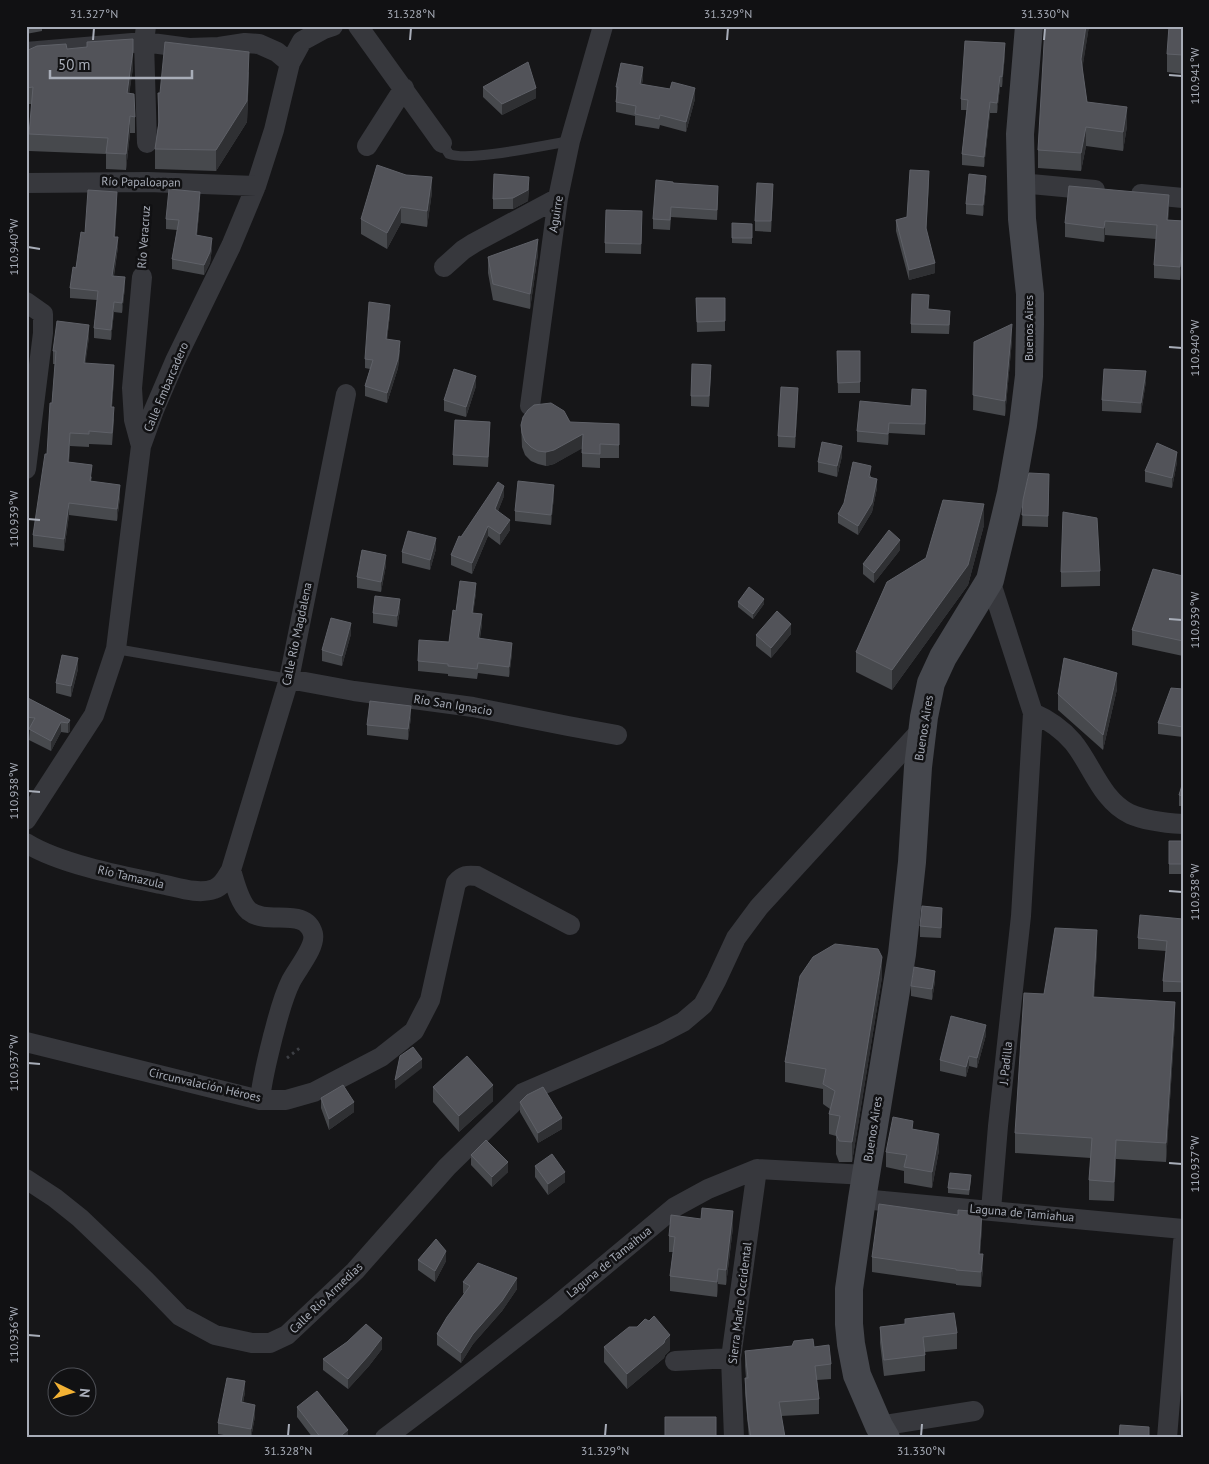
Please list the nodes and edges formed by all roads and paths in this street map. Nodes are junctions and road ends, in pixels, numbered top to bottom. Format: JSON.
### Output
{"nodes":[{"id":1,"x":358,"y":26,"type":"edge"},
{"id":2,"x":603,"y":26,"type":"edge"},
{"id":3,"x":1029,"y":26,"type":"edge"},
{"id":4,"x":327,"y":27,"type":"edge"},
{"id":5,"x":145,"y":34,"type":"edge"},
{"id":6,"x":299,"y":34,"type":"edge"},
{"id":7,"x":27,"y":47,"type":"edge"},
{"id":8,"x":290,"y":63,"type":"junction"},
{"id":9,"x":404,"y":88,"type":"junction"},
{"id":10,"x":570,"y":141,"type":"junction"},
{"id":11,"x":147,"y":143,"type":"dead end"},
{"id":12,"x":442,"y":143,"type":"joint"},
{"id":13,"x":367,"y":146,"type":"dead end"},
{"id":14,"x":148,"y":182,"type":"junction"},
{"id":15,"x":26,"y":183,"type":"edge"},
{"id":16,"x":1020,"y":183,"type":"junction"},
{"id":17,"x":256,"y":186,"type":"junction"},
{"id":18,"x":558,"y":198,"type":"junction"},
{"id":19,"x":1183,"y":198,"type":"edge"},
{"id":20,"x":444,"y":267,"type":"dead end"},
{"id":21,"x":142,"y":277,"type":"joint"},
{"id":22,"x":26,"y":302,"type":"edge"},
{"id":23,"x":346,"y":394,"type":"dead end"},
{"id":24,"x":530,"y":406,"type":"edge"},
{"id":25,"x":28,"y":444,"type":"edge"},
{"id":26,"x":141,"y":446,"type":"junction"},
{"id":27,"x":26,"y":469,"type":"edge"},
{"id":28,"x":990,"y":580,"type":"junction"},
{"id":29,"x":116,"y":649,"type":"junction"},
{"id":30,"x":289,"y":679,"type":"junction"},
{"id":31,"x":1033,"y":713,"type":"junction"},
{"id":32,"x":922,"y":728,"type":"junction"},
{"id":33,"x":617,"y":734,"type":"dead end"},
{"id":34,"x":26,"y":820,"type":"edge"},
{"id":35,"x":1183,"y":824,"type":"edge"},
{"id":36,"x":27,"y":849,"type":"edge"},
{"id":37,"x":231,"y":870,"type":"junction"},
{"id":38,"x":570,"y":925,"type":"dead end"},
{"id":39,"x":26,"y":1042,"type":"edge"},
{"id":40,"x":260,"y":1100,"type":"junction"},
{"id":41,"x":757,"y":1169,"type":"junction"},
{"id":42,"x":26,"y":1179,"type":"edge"},
{"id":43,"x":864,"y":1187,"type":"junction"},
{"id":44,"x":991,"y":1210,"type":"junction"},
{"id":45,"x":1183,"y":1229,"type":"edge"},
{"id":46,"x":1183,"y":1242,"type":"edge"},
{"id":47,"x":731,"y":1358,"type":"junction"},
{"id":48,"x":675,"y":1361,"type":"dead end"},
{"id":49,"x":974,"y":1411,"type":"dead end"},
{"id":50,"x":882,"y":1432,"type":"edge"},
{"id":51,"x":385,"y":1438,"type":"edge"},
{"id":52,"x":734,"y":1438,"type":"edge"},
{"id":53,"x":1167,"y":1438,"type":"edge"}],
"edges":[{"from":1,"to":9,"type":"street"},
{"from":2,"to":10,"type":"street","name":"Aguirre"},
{"from":3,"to":16,"type":"street","name":"Buenos Aires"},
{"from":4,"to":6,"type":"street","name":"Calle Embarcadero"},
{"from":5,"to":7,"type":"street"},
{"from":5,"to":8,"type":"street"},
{"from":5,"to":11,"type":"street"},
{"from":6,"to":8,"type":"street","name":"Calle Embarcadero"},
{"from":8,"to":17,"type":"street","name":"Calle Embarcadero"},
{"from":9,"to":12,"type":"street"},
{"from":9,"to":13,"type":"street"},
{"from":10,"to":12,"type":"lane"},
{"from":10,"to":18,"type":"street","name":"Aguirre"},
{"from":14,"to":15,"type":"street","name":"Río Papaloapan"},
{"from":14,"to":17,"type":"street","name":"Río Papaloapan"},
{"from":14,"to":21,"type":"path","name":"Río Veracruz"},
{"from":16,"to":19,"type":"street"},
{"from":16,"to":28,"type":"street","name":"Buenos Aires"},
{"from":17,"to":26,"type":"street","name":"Calle Embarcadero"},
{"from":18,"to":20,"type":"street"},
{"from":18,"to":24,"type":"street","name":"Aguirre"},
{"from":21,"to":26,"type":"street","name":"Río Veracruz"},
{"from":22,"to":25,"type":"street"},
{"from":23,"to":30,"type":"street","name":"Calle Río Magdalena"},
{"from":25,"to":27,"type":"street"},
{"from":26,"to":29,"type":"street","name":"Calle Embarcadero"},
{"from":28,"to":31,"type":"street"},
{"from":28,"to":32,"type":"street","name":"Buenos Aires"},
{"from":29,"to":30,"type":"lane"},
{"from":29,"to":34,"type":"street","name":"Calle Embarcadero"},
{"from":30,"to":33,"type":"street","name":"Río San Ignacio"},
{"from":30,"to":37,"type":"street","name":"Calle Río Magdalena"},
{"from":31,"to":35,"type":"street"},
{"from":31,"to":44,"type":"street","name":"J. Padilla"},
{"from":32,"to":42,"type":"street","name":"Calle Río Armedias"},
{"from":32,"to":43,"type":"street","name":"Buenos Aires"},
{"from":36,"to":37,"type":"street","name":"Río Tamazula"},
{"from":37,"to":40,"type":"street"},
{"from":38,"to":40,"type":"street","name":"Circunvalación Héroes"},
{"from":39,"to":40,"type":"street","name":"Circunvalación Héroes"},
{"from":41,"to":43,"type":"street","name":"Laguna de Tamaihua"},
{"from":41,"to":47,"type":"street","name":"Sierra Madre Occidental"},
{"from":41,"to":51,"type":"street","name":"Laguna de Tamaihua"},
{"from":43,"to":44,"type":"street","name":"Laguna de Tamiahua"},
{"from":43,"to":50,"type":"street","name":"Buenos Aires"},
{"from":44,"to":45,"type":"street","name":"Laguna de Tamiahua"},
{"from":46,"to":53,"type":"street"},
{"from":47,"to":48,"type":"street"},
{"from":47,"to":52,"type":"street","name":"Sierra Madre Occidental"},
{"from":49,"to":50,"type":"street"}]}
